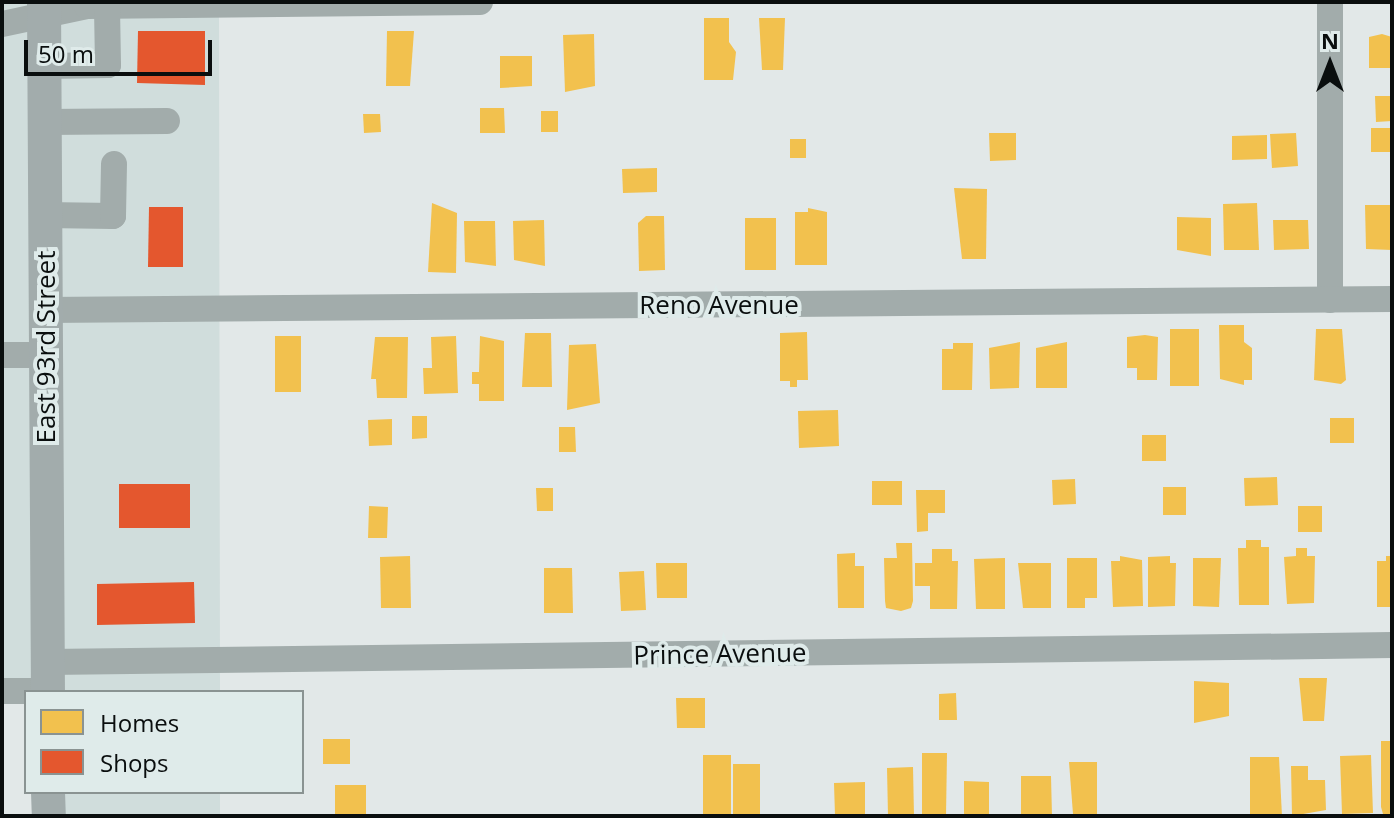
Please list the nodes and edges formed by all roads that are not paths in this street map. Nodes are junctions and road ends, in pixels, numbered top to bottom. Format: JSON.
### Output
{"nodes":[{"id":1,"x":480,"y":2,"type":"edge"},
{"id":2,"x":1330,"y":2,"type":"edge"},
{"id":3,"x":107,"y":6,"type":"junction"},
{"id":4,"x":44,"y":9,"type":"edge"},
{"id":5,"x":2,"y":24,"type":"edge"},
{"id":6,"x":45,"y":66,"type":"junction"},
{"id":7,"x":167,"y":121,"type":"dead end"},
{"id":8,"x":45,"y":122,"type":"junction"},
{"id":9,"x":114,"y":164,"type":"dead end"},
{"id":10,"x":45,"y":215,"type":"junction"},
{"id":11,"x":1392,"y":299,"type":"edge"},
{"id":12,"x":1330,"y":300,"type":"junction"},
{"id":13,"x":46,"y":310,"type":"junction"},
{"id":14,"x":2,"y":355,"type":"edge"},
{"id":15,"x":46,"y":355,"type":"junction"},
{"id":16,"x":1392,"y":645,"type":"edge"},
{"id":17,"x":48,"y":681,"type":"edge"},
{"id":18,"x":2,"y":691,"type":"edge"},
{"id":19,"x":48,"y":794,"type":"edge"},
{"id":20,"x":49,"y":816,"type":"edge"}],
"edges":[{"from":1,"to":3,"type":"street"},
{"from":2,"to":12,"type":"street"},
{"from":3,"to":4,"type":"street"},
{"from":3,"to":6,"type":"street"},
{"from":4,"to":5,"type":"street"},
{"from":4,"to":6,"type":"main road","name":"East 93rd Street"},
{"from":6,"to":8,"type":"main road","name":"East 93rd Street"},
{"from":7,"to":8,"type":"street"},
{"from":8,"to":10,"type":"main road","name":"East 93rd Street"},
{"from":9,"to":10,"type":"street"},
{"from":10,"to":13,"type":"main road","name":"East 93rd Street"},
{"from":11,"to":12,"type":"street","name":"Reno Avenue"},
{"from":12,"to":13,"type":"street","name":"Reno Avenue"},
{"from":13,"to":15,"type":"main road","name":"East 93rd Street"},
{"from":14,"to":15,"type":"street"},
{"from":15,"to":17,"type":"main road","name":"East 93rd Street"},
{"from":16,"to":17,"type":"street","name":"Prince Avenue"},
{"from":17,"to":18,"type":"street","name":"Prince Avenue"},
{"from":19,"to":20,"type":"main road"}]}
